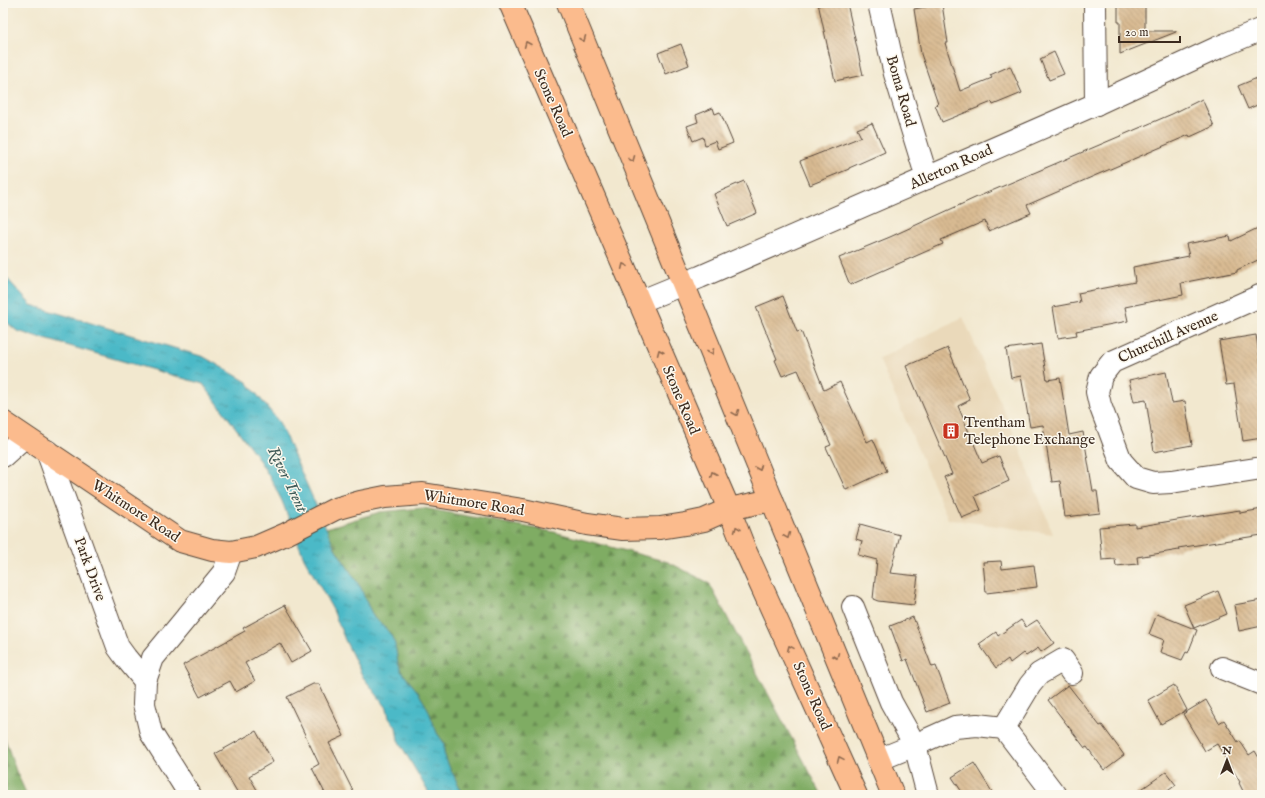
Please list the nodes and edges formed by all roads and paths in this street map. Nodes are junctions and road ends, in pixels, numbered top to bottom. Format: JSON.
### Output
{"nodes":[{"id":1,"x":510,"y":3,"type":"edge"},
{"id":2,"x":568,"y":3,"type":"edge"},
{"id":3,"x":879,"y":3,"type":"edge"},
{"id":4,"x":1095,"y":3,"type":"edge"},
{"id":5,"x":1262,"y":29,"type":"edge"},
{"id":6,"x":1096,"y":104,"type":"junction"},
{"id":7,"x":927,"y":178,"type":"junction"},
{"id":8,"x":683,"y":284,"type":"junction"},
{"id":9,"x":1262,"y":295,"type":"edge"},
{"id":10,"x":639,"y":302,"type":"junction"},
{"id":11,"x":3,"y":422,"type":"edge"},
{"id":12,"x":24,"y":437,"type":"junction"},
{"id":13,"x":47,"y":451,"type":"junction"},
{"id":14,"x":3,"y":456,"type":"edge"},
{"id":15,"x":1262,"y":468,"type":"edge"},
{"id":16,"x":772,"y":500,"type":"junction"},
{"id":17,"x":729,"y":510,"type":"junction"},
{"id":18,"x":231,"y":552,"type":"junction"},
{"id":19,"x":853,"y":607,"type":"dead end"},
{"id":20,"x":1222,"y":668,"type":"dead end"},
{"id":21,"x":1072,"y":673,"type":"dead end"},
{"id":22,"x":145,"y":681,"type":"junction"},
{"id":23,"x":1262,"y":684,"type":"edge"},
{"id":24,"x":1004,"y":728,"type":"junction"},
{"id":25,"x":915,"y":745,"type":"junction"},
{"id":26,"x":878,"y":760,"type":"junction"},
{"id":27,"x":190,"y":795,"type":"edge"},
{"id":28,"x":856,"y":795,"type":"edge"},
{"id":29,"x":893,"y":795,"type":"edge"},
{"id":30,"x":928,"y":795,"type":"edge"},
{"id":31,"x":1054,"y":795,"type":"edge"}],
"edges":[{"from":10,"to":1,"type":"main road","name":"Stone Road","one_way":true},
{"from":2,"to":8,"type":"main road","one_way":true},
{"from":3,"to":7,"type":"street","name":"Boma Road"},
{"from":4,"to":6,"type":"street"},
{"from":5,"to":6,"type":"street","name":"Allerton Road"},
{"from":6,"to":7,"type":"street","name":"Allerton Road"},
{"from":7,"to":8,"type":"street","name":"Allerton Road"},
{"from":8,"to":10,"type":"street","name":"Allerton Road"},
{"from":8,"to":16,"type":"main road","one_way":true},
{"from":9,"to":15,"type":"street","name":"Churchill Avenue"},
{"from":17,"to":10,"type":"main road","name":"Stone Road","one_way":true},
{"from":11,"to":12,"type":"main road","name":"Whitmore Road"},
{"from":12,"to":13,"type":"main road","name":"Whitmore Road"},
{"from":12,"to":14,"type":"street"},
{"from":13,"to":18,"type":"main road","name":"Whitmore Road"},
{"from":13,"to":22,"type":"street","name":"Park Drive"},
{"from":16,"to":17,"type":"main road","name":"Whitmore Road"},
{"from":16,"to":26,"type":"main road","one_way":true},
{"from":17,"to":18,"type":"main road","name":"Whitmore Road"},
{"from":28,"to":17,"type":"main road","name":"Stone Road","one_way":true},
{"from":18,"to":22,"type":"street"},
{"from":19,"to":25,"type":"street"},
{"from":20,"to":23,"type":"street"},
{"from":21,"to":24,"type":"street"},
{"from":22,"to":27,"type":"street"},
{"from":24,"to":25,"type":"street"},
{"from":24,"to":31,"type":"street"},
{"from":25,"to":26,"type":"street"},
{"from":25,"to":30,"type":"street"},
{"from":26,"to":29,"type":"main road"}]}
